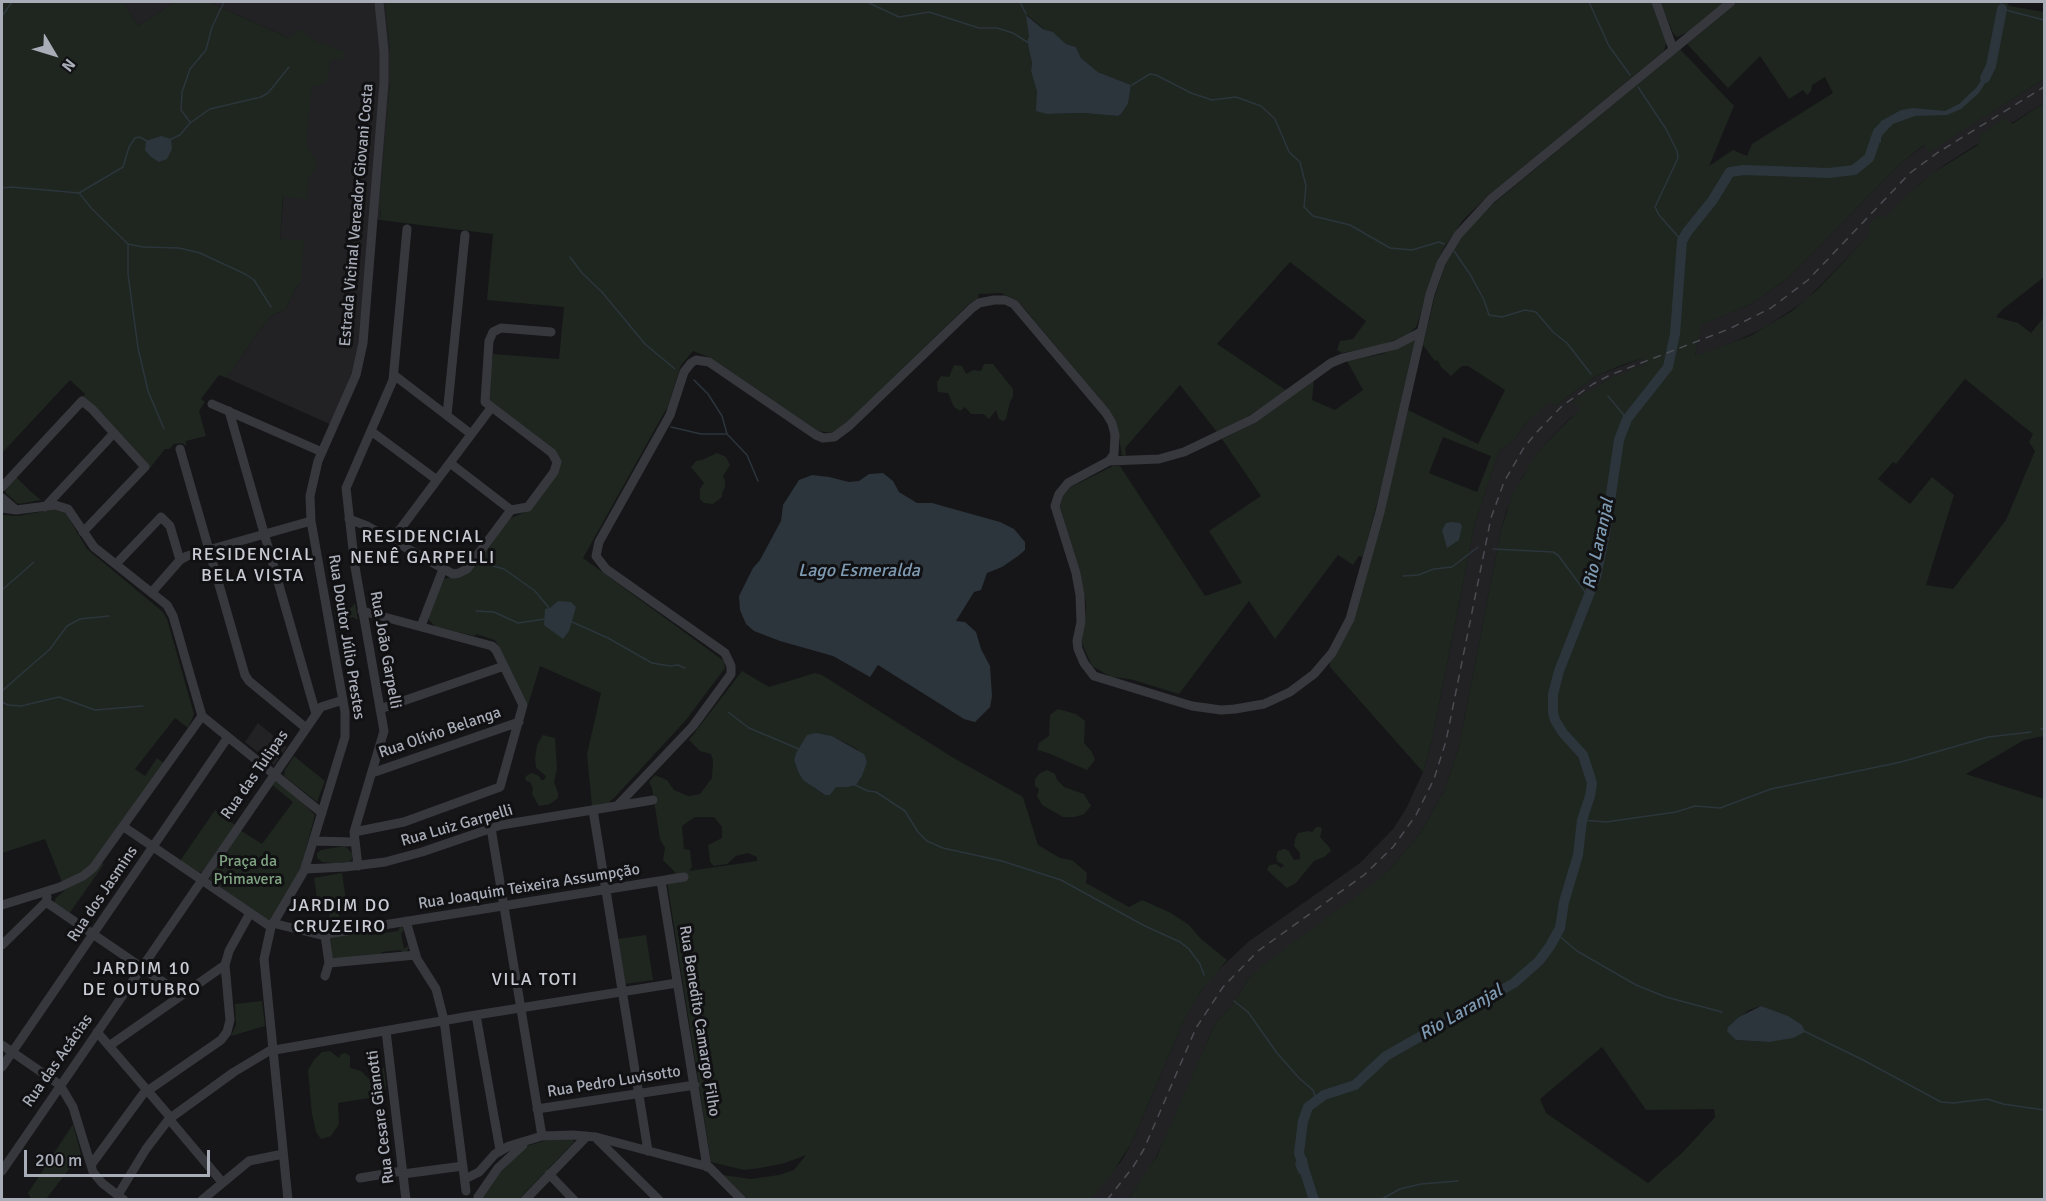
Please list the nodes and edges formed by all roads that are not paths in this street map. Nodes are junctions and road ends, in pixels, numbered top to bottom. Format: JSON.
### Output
{"nodes":[{"id":1,"x":380,"y":2,"type":"edge"},
{"id":2,"x":1656,"y":2,"type":"edge"},
{"id":3,"x":1731,"y":2,"type":"edge"},
{"id":4,"x":1673,"y":49,"type":"junction"},
{"id":5,"x":408,"y":229,"type":"dead end"},
{"id":6,"x":465,"y":235,"type":"dead end"},
{"id":7,"x":551,"y":332,"type":"dead end"},
{"id":8,"x":1421,"y":332,"type":"junction"},
{"id":9,"x":394,"y":375,"type":"junction"},
{"id":10,"x":212,"y":404,"type":"dead end"},
{"id":11,"x":491,"y":408,"type":"junction"},
{"id":12,"x":229,"y":411,"type":"junction"},
{"id":13,"x":447,"y":416,"type":"junction"},
{"id":14,"x":334,"y":426,"type":"joint"},
{"id":15,"x":371,"y":431,"type":"junction"},
{"id":16,"x":114,"y":433,"type":"junction"},
{"id":17,"x":471,"y":434,"type":"junction"},
{"id":18,"x":180,"y":449,"type":"dead end"},
{"id":19,"x":322,"y":452,"type":"junction"},
{"id":20,"x":1109,"y":461,"type":"junction"},
{"id":21,"x":450,"y":463,"type":"junction"},
{"id":22,"x":437,"y":480,"type":"junction"},
{"id":23,"x":2,"y":487,"type":"edge"},
{"id":24,"x":57,"y":494,"type":"junction"},
{"id":25,"x":2,"y":498,"type":"edge"},
{"id":26,"x":45,"y":507,"type":"junction"},
{"id":27,"x":2,"y":508,"type":"edge"},
{"id":28,"x":16,"y":510,"type":"junction"},
{"id":29,"x":511,"y":510,"type":"junction"},
{"id":30,"x":349,"y":519,"type":"junction"},
{"id":31,"x":311,"y":521,"type":"junction"},
{"id":32,"x":86,"y":529,"type":"junction"},
{"id":33,"x":264,"y":534,"type":"junction"},
{"id":34,"x":392,"y":540,"type":"junction"},
{"id":35,"x":209,"y":550,"type":"junction"},
{"id":36,"x":182,"y":559,"type":"junction"},
{"id":37,"x":116,"y":564,"type":"junction"},
{"id":38,"x":443,"y":570,"type":"junction"},
{"id":39,"x":152,"y":592,"type":"junction"},
{"id":40,"x":362,"y":611,"type":"junction"},
{"id":41,"x":421,"y":626,"type":"junction"},
{"id":42,"x":504,"y":666,"type":"junction"},
{"id":43,"x":343,"y":700,"type":"junction"},
{"id":44,"x":312,"y":702,"type":"junction"},
{"id":45,"x":322,"y":705,"type":"junction"},
{"id":46,"x":380,"y":709,"type":"junction"},
{"id":47,"x":316,"y":714,"type":"junction"},
{"id":48,"x":202,"y":716,"type":"junction"},
{"id":49,"x":519,"y":722,"type":"junction"},
{"id":50,"x":306,"y":728,"type":"junction"},
{"id":51,"x":228,"y":737,"type":"junction"},
{"id":52,"x":372,"y":773,"type":"junction"},
{"id":53,"x":274,"y":774,"type":"junction"},
{"id":54,"x":653,"y":800,"type":"dead end"},
{"id":55,"x":617,"y":806,"type":"junction"},
{"id":56,"x":593,"y":810,"type":"junction"},
{"id":57,"x":322,"y":813,"type":"junction"},
{"id":58,"x":124,"y":827,"type":"junction"},
{"id":59,"x":491,"y":828,"type":"junction"},
{"id":60,"x":354,"y":837,"type":"junction"},
{"id":61,"x":314,"y":841,"type":"junction"},
{"id":62,"x":153,"y":846,"type":"junction"},
{"id":63,"x":358,"y":866,"type":"junction"},
{"id":64,"x":304,"y":869,"type":"junction"},
{"id":65,"x":684,"y":877,"type":"dead end"},
{"id":66,"x":202,"y":880,"type":"junction"},
{"id":67,"x":661,"y":881,"type":"junction"},
{"id":68,"x":605,"y":889,"type":"junction"},
{"id":69,"x":49,"y":890,"type":"junction"},
{"id":70,"x":45,"y":902,"type":"junction"},
{"id":71,"x":2,"y":905,"type":"edge"},
{"id":72,"x":504,"y":905,"type":"junction"},
{"id":73,"x":250,"y":913,"type":"junction"},
{"id":74,"x":406,"y":921,"type":"junction"},
{"id":75,"x":272,"y":925,"type":"junction"},
{"id":76,"x":93,"y":935,"type":"junction"},
{"id":77,"x":325,"y":935,"type":"junction"},
{"id":78,"x":2,"y":945,"type":"edge"},
{"id":79,"x":416,"y":955,"type":"junction"},
{"id":80,"x":329,"y":963,"type":"junction"},
{"id":81,"x":225,"y":965,"type":"junction"},
{"id":82,"x":141,"y":968,"type":"junction"},
{"id":83,"x":325,"y":976,"type":"dead end"},
{"id":84,"x":677,"y":983,"type":"junction"},
{"id":85,"x":622,"y":991,"type":"junction"},
{"id":86,"x":182,"y":995,"type":"junction"},
{"id":87,"x":520,"y":1008,"type":"junction"},
{"id":88,"x":476,"y":1015,"type":"junction"},
{"id":89,"x":444,"y":1020,"type":"junction"},
{"id":90,"x":386,"y":1031,"type":"junction"},
{"id":91,"x":97,"y":1032,"type":"junction"},
{"id":92,"x":2,"y":1045,"type":"edge"},
{"id":93,"x":109,"y":1046,"type":"junction"},
{"id":94,"x":273,"y":1050,"type":"junction"},
{"id":95,"x":12,"y":1052,"type":"junction"},
{"id":96,"x":2,"y":1067,"type":"edge"},
{"id":97,"x":60,"y":1085,"type":"junction"},
{"id":98,"x":695,"y":1085,"type":"junction"},
{"id":99,"x":147,"y":1090,"type":"junction"},
{"id":100,"x":638,"y":1093,"type":"junction"},
{"id":101,"x":537,"y":1109,"type":"junction"},
{"id":102,"x":170,"y":1118,"type":"junction"},
{"id":103,"x":542,"y":1136,"type":"junction"},
{"id":104,"x":591,"y":1137,"type":"junction"},
{"id":105,"x":530,"y":1140,"type":"junction"},
{"id":106,"x":500,"y":1150,"type":"junction"},
{"id":107,"x":648,"y":1151,"type":"junction"},
{"id":108,"x":283,"y":1154,"type":"junction"},
{"id":109,"x":91,"y":1165,"type":"junction"},
{"id":110,"x":463,"y":1166,"type":"junction"},
{"id":111,"x":708,"y":1167,"type":"junction"},
{"id":112,"x":2,"y":1171,"type":"edge"},
{"id":113,"x":479,"y":1172,"type":"junction"},
{"id":114,"x":403,"y":1173,"type":"junction"},
{"id":115,"x":549,"y":1174,"type":"junction"},
{"id":116,"x":360,"y":1178,"type":"dead end"},
{"id":117,"x":222,"y":1182,"type":"junction"},
{"id":118,"x":466,"y":1186,"type":"junction"},
{"id":119,"x":478,"y":1186,"type":"junction"},
{"id":120,"x":122,"y":1198,"type":"edge"},
{"id":121,"x":478,"y":1198,"type":"edge"},
{"id":122,"x":202,"y":1200,"type":"edge"},
{"id":123,"x":288,"y":1200,"type":"edge"},
{"id":124,"x":406,"y":1200,"type":"edge"},
{"id":125,"x":525,"y":1200,"type":"edge"},
{"id":126,"x":574,"y":1200,"type":"edge"},
{"id":127,"x":659,"y":1200,"type":"edge"},
{"id":128,"x":742,"y":1200,"type":"edge"}],
"edges":[{"from":1,"to":14,"type":"street","name":"Estrada Vicinal Vereador Giovani Costa"},
{"from":2,"to":4,"type":"street"},
{"from":3,"to":4,"type":"street"},
{"from":4,"to":8,"type":"street"},
{"from":5,"to":9,"type":"street","name":"Rua João Garpelli"},
{"from":6,"to":13,"type":"street"},
{"from":7,"to":11,"type":"street"},
{"from":8,"to":20,"type":"street"},
{"from":8,"to":20,"type":"street"},
{"from":9,"to":13,"type":"street"},
{"from":9,"to":15,"type":"street","name":"Rua João Garpelli"},
{"from":10,"to":12,"type":"street"},
{"from":11,"to":17,"type":"street"},
{"from":11,"to":29,"type":"street"},
{"from":12,"to":19,"type":"street"},
{"from":12,"to":33,"type":"street"},
{"from":13,"to":17,"type":"street"},
{"from":14,"to":19,"type":"street","name":"Rua Doutor Júlio Prestes"},
{"from":15,"to":22,"type":"street"},
{"from":15,"to":30,"type":"street","name":"Rua João Garpelli"},
{"from":16,"to":23,"type":"street"},
{"from":16,"to":24,"type":"street"},
{"from":16,"to":32,"type":"street"},
{"from":17,"to":21,"type":"street"},
{"from":18,"to":35,"type":"street"},
{"from":19,"to":31,"type":"street","name":"Rua Doutor Júlio Prestes"},
{"from":20,"to":55,"type":"street"},
{"from":21,"to":22,"type":"street"},
{"from":21,"to":29,"type":"street"},
{"from":22,"to":34,"type":"street"},
{"from":24,"to":26,"type":"street"},
{"from":24,"to":32,"type":"street"},
{"from":25,"to":28,"type":"street"},
{"from":26,"to":28,"type":"street"},
{"from":26,"to":32,"type":"street"},
{"from":27,"to":28,"type":"street"},
{"from":29,"to":38,"type":"street"},
{"from":30,"to":34,"type":"street"},
{"from":30,"to":40,"type":"street","name":"Rua João Garpelli"},
{"from":31,"to":33,"type":"street"},
{"from":31,"to":43,"type":"street","name":"Rua Doutor Júlio Prestes"},
{"from":32,"to":37,"type":"street"},
{"from":33,"to":35,"type":"street"},
{"from":33,"to":44,"type":"street"},
{"from":34,"to":38,"type":"street"},
{"from":35,"to":36,"type":"street"},
{"from":35,"to":50,"type":"street"},
{"from":36,"to":37,"type":"street"},
{"from":36,"to":39,"type":"street"},
{"from":37,"to":39,"type":"street"},
{"from":38,"to":41,"type":"street"},
{"from":39,"to":48,"type":"street"},
{"from":40,"to":41,"type":"street"},
{"from":40,"to":46,"type":"street","name":"Rua João Garpelli"},
{"from":41,"to":42,"type":"street"},
{"from":42,"to":46,"type":"street"},
{"from":42,"to":49,"type":"street"},
{"from":43,"to":45,"type":"street"},
{"from":43,"to":57,"type":"street","name":"Rua Doutor Júlio Prestes"},
{"from":44,"to":45,"type":"street"},
{"from":44,"to":47,"type":"street"},
{"from":45,"to":47,"type":"street","name":"Rua das Tulipas"},
{"from":46,"to":52,"type":"street","name":"Rua João Garpelli"},
{"from":47,"to":50,"type":"street","name":"Rua das Tulipas"},
{"from":48,"to":51,"type":"street"},
{"from":48,"to":58,"type":"street"},
{"from":49,"to":52,"type":"street","name":"Rua Olívio Belanga"},
{"from":49,"to":60,"type":"street"},
{"from":50,"to":53,"type":"street","name":"Rua das Tulipas"},
{"from":51,"to":53,"type":"street"},
{"from":51,"to":62,"type":"street","name":"Rua dos Jasmins"},
{"from":52,"to":60,"type":"street","name":"Rua João Garpelli"},
{"from":53,"to":57,"type":"street"},
{"from":53,"to":66,"type":"street","name":"Rua das Tulipas"},
{"from":54,"to":55,"type":"street","name":"Rua Luiz Garpelli"},
{"from":55,"to":56,"type":"street","name":"Rua Luiz Garpelli"},
{"from":56,"to":59,"type":"street","name":"Rua Luiz Garpelli"},
{"from":56,"to":68,"type":"street"},
{"from":57,"to":61,"type":"street","name":"Rua Doutor Júlio Prestes"},
{"from":58,"to":62,"type":"street","name":"Rua Joaquim Teixeira Assumpção"},
{"from":58,"to":69,"type":"street"},
{"from":59,"to":63,"type":"street","name":"Rua Luiz Garpelli"},
{"from":59,"to":72,"type":"street"},
{"from":60,"to":61,"type":"street"},
{"from":60,"to":63,"type":"street","name":"Rua João Garpelli"},
{"from":61,"to":64,"type":"street","name":"Rua Doutor Júlio Prestes"},
{"from":62,"to":66,"type":"street","name":"Rua Joaquim Teixeira Assumpção"},
{"from":62,"to":76,"type":"street","name":"Rua dos Jasmins"},
{"from":63,"to":64,"type":"street","name":"Rua Luiz Garpelli"},
{"from":64,"to":75,"type":"street","name":"Rua Doutor Júlio Prestes"},
{"from":65,"to":67,"type":"street","name":"Rua Joaquim Teixeira Assumpção"},
{"from":66,"to":73,"type":"street","name":"Rua Joaquim Teixeira Assumpção"},
{"from":66,"to":82,"type":"street","name":"Rua das Acácias"},
{"from":67,"to":68,"type":"street","name":"Rua Joaquim Teixeira Assumpção"},
{"from":67,"to":84,"type":"street","name":"Rua Benedito Camargo Filho"},
{"from":68,"to":72,"type":"street","name":"Rua Joaquim Teixeira Assumpção"},
{"from":68,"to":85,"type":"street"},
{"from":69,"to":70,"type":"street"},
{"from":69,"to":71,"type":"street"},
{"from":70,"to":76,"type":"street"},
{"from":70,"to":78,"type":"street"},
{"from":72,"to":74,"type":"street","name":"Rua Joaquim Teixeira Assumpção"},
{"from":72,"to":87,"type":"street"},
{"from":73,"to":75,"type":"street","name":"Rua Joaquim Teixeira Assumpção"},
{"from":73,"to":81,"type":"street"},
{"from":74,"to":77,"type":"street","name":"Rua Joaquim Teixeira Assumpção"},
{"from":74,"to":79,"type":"street"},
{"from":75,"to":77,"type":"street","name":"Rua Joaquim Teixeira Assumpção"},
{"from":75,"to":94,"type":"street","name":"Rua Doutor Júlio Prestes"},
{"from":76,"to":82,"type":"street"},
{"from":76,"to":95,"type":"street","name":"Rua dos Jasmins"},
{"from":77,"to":80,"type":"street"},
{"from":79,"to":80,"type":"street"},
{"from":79,"to":89,"type":"street"},
{"from":80,"to":83,"type":"street"},
{"from":81,"to":86,"type":"street"},
{"from":81,"to":99,"type":"street"},
{"from":82,"to":86,"type":"street"},
{"from":82,"to":91,"type":"street","name":"Rua das Acácias"},
{"from":84,"to":85,"type":"street"},
{"from":84,"to":98,"type":"street","name":"Rua Benedito Camargo Filho"},
{"from":85,"to":87,"type":"street"},
{"from":85,"to":100,"type":"street"},
{"from":86,"to":93,"type":"street"},
{"from":87,"to":88,"type":"street"},
{"from":87,"to":101,"type":"street"},
{"from":88,"to":89,"type":"street"},
{"from":88,"to":106,"type":"street"},
{"from":89,"to":90,"type":"street"},
{"from":89,"to":110,"type":"street"},
{"from":90,"to":94,"type":"street"},
{"from":90,"to":114,"type":"street","name":"Rua Cesare Gianotti"},
{"from":91,"to":93,"type":"street"},
{"from":91,"to":97,"type":"street","name":"Rua das Acácias"},
{"from":92,"to":95,"type":"street"},
{"from":93,"to":99,"type":"street"},
{"from":94,"to":102,"type":"street"},
{"from":94,"to":108,"type":"street","name":"Rua Doutor Júlio Prestes"},
{"from":95,"to":96,"type":"street","name":"Rua dos Jasmins"},
{"from":95,"to":97,"type":"street"},
{"from":97,"to":109,"type":"street"},
{"from":97,"to":112,"type":"street","name":"Rua das Acácias"},
{"from":98,"to":100,"type":"street","name":"Rua Pedro Luvisotto"},
{"from":98,"to":111,"type":"street","name":"Rua Benedito Camargo Filho"},
{"from":99,"to":102,"type":"street"},
{"from":99,"to":109,"type":"street"},
{"from":100,"to":101,"type":"street","name":"Rua Pedro Luvisotto"},
{"from":100,"to":107,"type":"street"},
{"from":101,"to":103,"type":"street"},
{"from":102,"to":117,"type":"street"},
{"from":102,"to":120,"type":"street"},
{"from":103,"to":104,"type":"street"},
{"from":103,"to":105,"type":"street"},
{"from":104,"to":107,"type":"street"},
{"from":104,"to":115,"type":"street"},
{"from":104,"to":127,"type":"street"},
{"from":105,"to":106,"type":"street"},
{"from":105,"to":121,"type":"street"},
{"from":106,"to":113,"type":"street"},
{"from":107,"to":111,"type":"street"},
{"from":108,"to":117,"type":"street"},
{"from":108,"to":123,"type":"street","name":"Rua Doutor Júlio Prestes"},
{"from":109,"to":120,"type":"street"},
{"from":110,"to":114,"type":"street"},
{"from":110,"to":118,"type":"street"},
{"from":111,"to":128,"type":"street"},
{"from":113,"to":118,"type":"street"},
{"from":113,"to":119,"type":"street"},
{"from":114,"to":116,"type":"street"},
{"from":114,"to":124,"type":"street","name":"Rua Cesare Gianotti"},
{"from":115,"to":125,"type":"street"},
{"from":115,"to":126,"type":"street"},
{"from":117,"to":122,"type":"street"},
{"from":118,"to":119,"type":"street"},
{"from":119,"to":121,"type":"street"}]}
